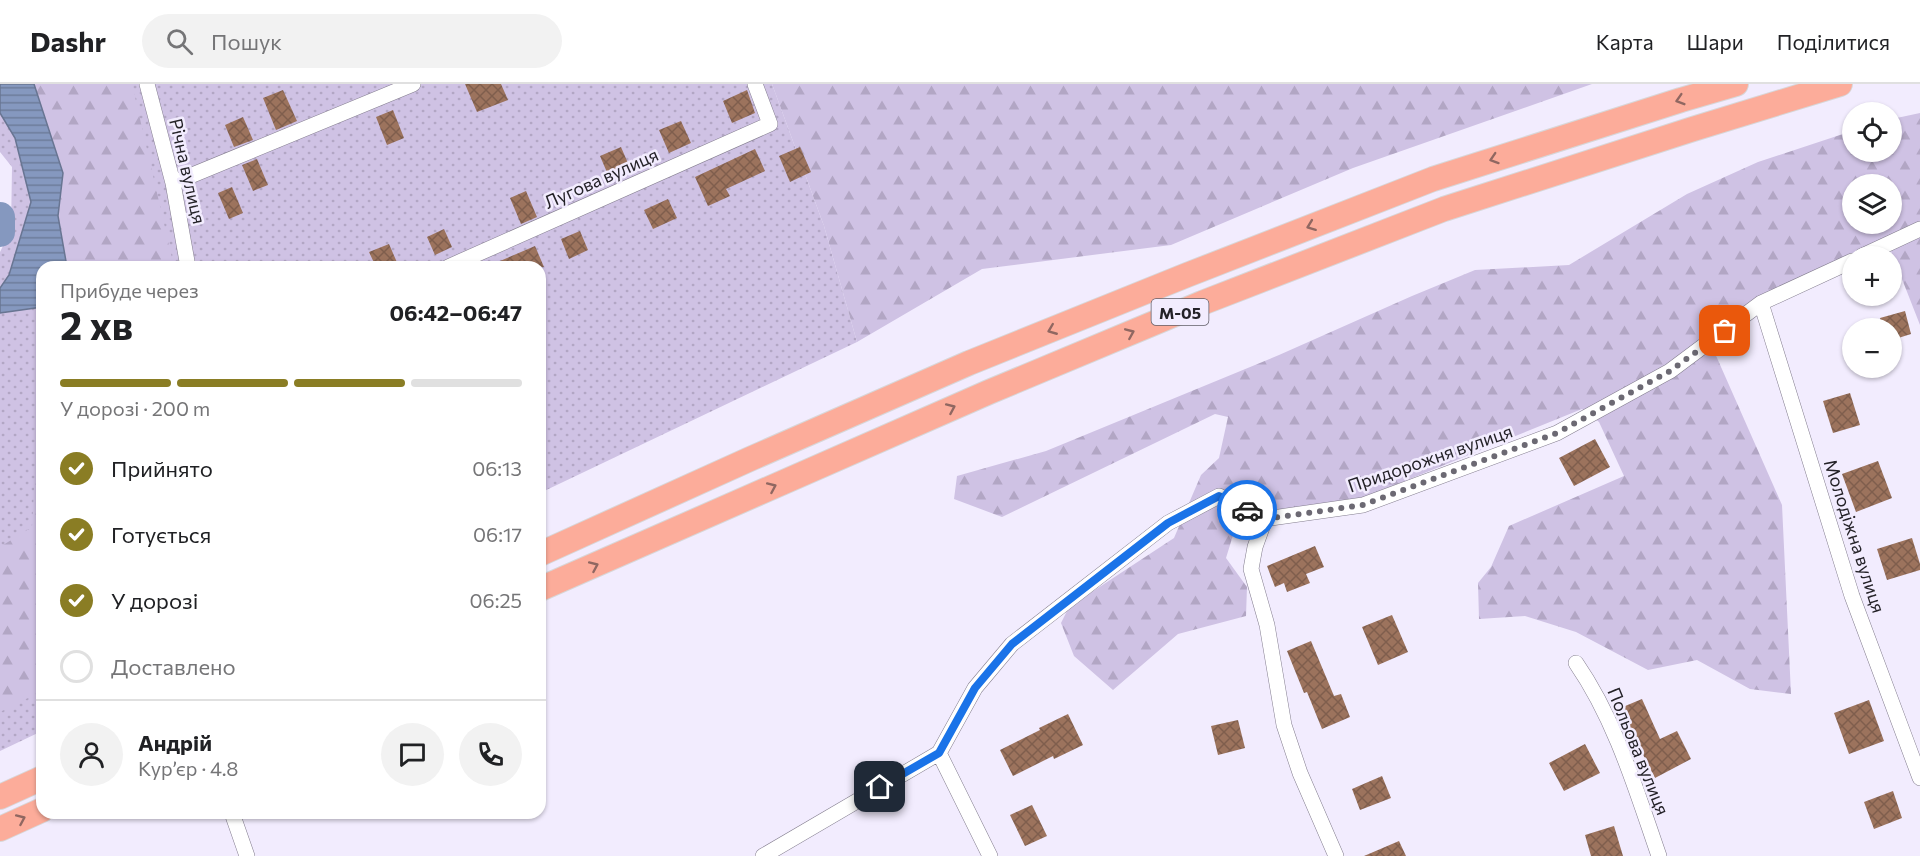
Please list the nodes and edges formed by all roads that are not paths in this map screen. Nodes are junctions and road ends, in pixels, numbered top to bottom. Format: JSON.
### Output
{"nodes":[{"id":1,"x":147,"y":84,"type":"edge"},
{"id":2,"x":413,"y":84,"type":"edge"},
{"id":3,"x":755,"y":84,"type":"edge"},
{"id":4,"x":1736,"y":84,"type":"edge"},
{"id":5,"x":1840,"y":84,"type":"edge"},
{"id":6,"x":173,"y":183,"type":"junction"},
{"id":7,"x":1920,"y":229,"type":"edge"},
{"id":8,"x":1883,"y":246,"type":"edge"},
{"id":9,"x":187,"y":261,"type":"edge"},
{"id":10,"x":462,"y":261,"type":"edge"},
{"id":11,"x":1842,"y":266,"type":"edge"},
{"id":12,"x":1761,"y":303,"type":"junction"},
{"id":13,"x":1265,"y":519,"type":"junction"},
{"id":14,"x":546,"y":551,"type":"edge"},
{"id":15,"x":546,"y":586,"type":"edge"},
{"id":16,"x":1576,"y":663,"type":"dead end"},
{"id":17,"x":939,"y":753,"type":"junction"},
{"id":18,"x":1920,"y":778,"type":"edge"},
{"id":19,"x":36,"y":781,"type":"edge"},
{"id":20,"x":0,"y":797,"type":"edge"},
{"id":21,"x":36,"y":813,"type":"edge"},
{"id":22,"x":234,"y":819,"type":"edge"},
{"id":23,"x":0,"y":829,"type":"edge"},
{"id":24,"x":247,"y":856,"type":"edge"},
{"id":25,"x":763,"y":856,"type":"edge"},
{"id":26,"x":990,"y":856,"type":"edge"},
{"id":27,"x":1336,"y":856,"type":"edge"},
{"id":28,"x":1659,"y":856,"type":"edge"}],
"edges":[{"from":1,"to":6,"type":"street","name":"Річна вулиця"},
{"from":2,"to":6,"type":"street"},
{"from":3,"to":10,"type":"street","name":"Лугова вулиця"},
{"from":4,"to":14,"type":"highway","number":"М-05","one_way":true},
{"from":15,"to":5,"type":"highway","number":"М-05","one_way":true},
{"from":6,"to":9,"type":"street","name":"Річна вулиця"},
{"from":7,"to":8,"type":"street"},
{"from":11,"to":12,"type":"street","name":"Придорожня вулиця"},
{"from":12,"to":13,"type":"street","name":"Придорожня вулиця"},
{"from":12,"to":18,"type":"street","name":"Молодіжна вулиця"},
{"from":13,"to":17,"type":"street"},
{"from":13,"to":27,"type":"street"},
{"from":16,"to":28,"type":"street","name":"Польова вулиця"},
{"from":17,"to":25,"type":"street"},
{"from":17,"to":26,"type":"street"},
{"from":19,"to":20,"type":"highway"},
{"from":23,"to":21,"type":"highway","one_way":true},
{"from":22,"to":24,"type":"street"}]}
